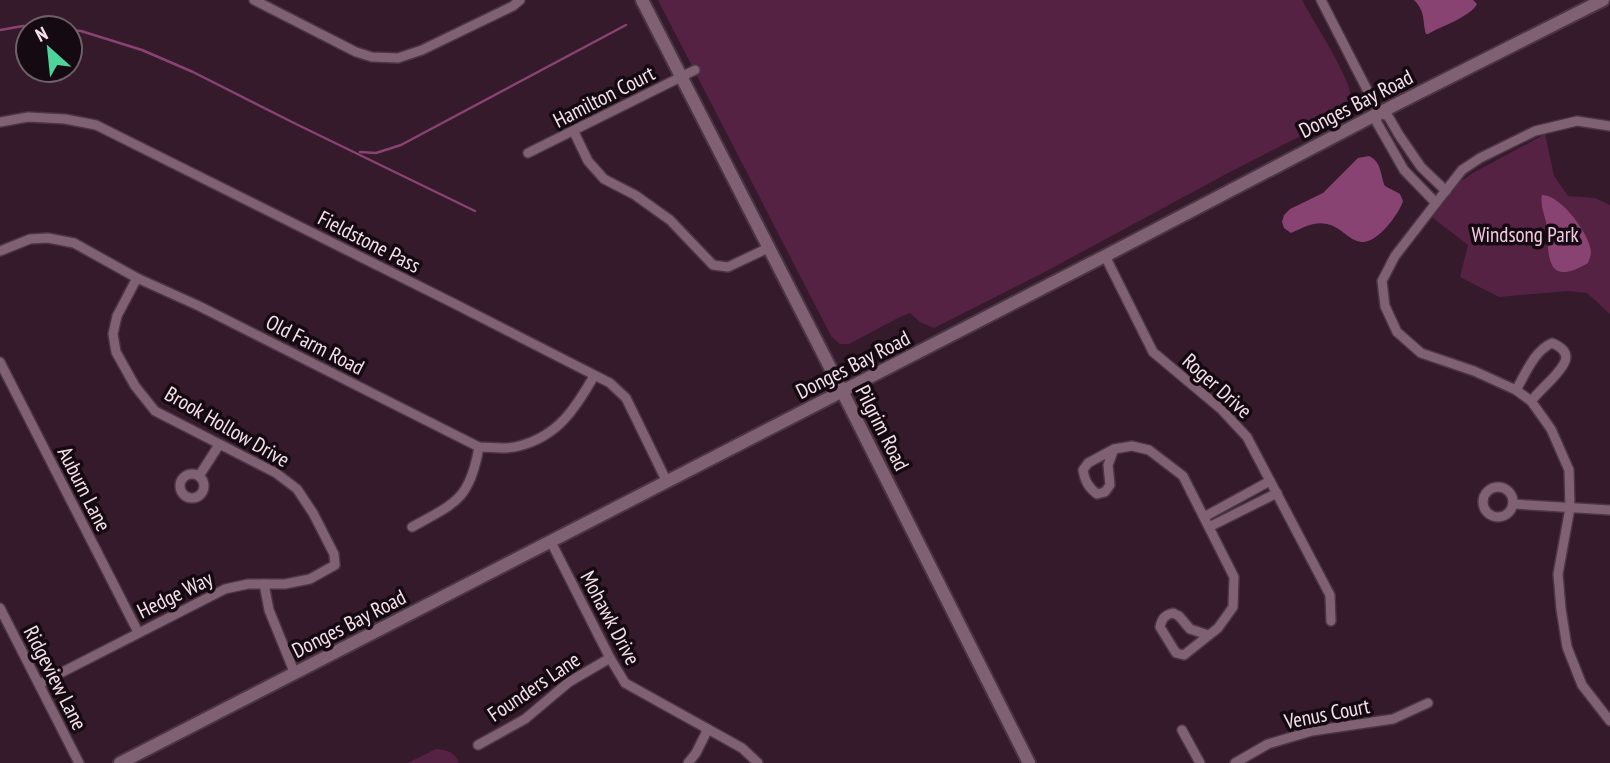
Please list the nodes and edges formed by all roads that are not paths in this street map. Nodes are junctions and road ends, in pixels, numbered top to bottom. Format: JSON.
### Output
{"nodes":[{"id":1,"x":254,"y":0,"type":"edge"},
{"id":2,"x":520,"y":0,"type":"edge"},
{"id":3,"x":642,"y":0,"type":"edge"},
{"id":4,"x":1321,"y":0,"type":"edge"},
{"id":5,"x":1603,"y":0,"type":"edge"},
{"id":6,"x":695,"y":70,"type":"dead end"},
{"id":7,"x":681,"y":77,"type":"junction"},
{"id":8,"x":1379,"y":113,"type":"junction"},
{"id":9,"x":0,"y":122,"type":"edge"},
{"id":10,"x":1610,"y":126,"type":"edge"},
{"id":11,"x":574,"y":132,"type":"junction"},
{"id":12,"x":528,"y":153,"type":"dead end"},
{"id":13,"x":1446,"y":191,"type":"junction"},
{"id":14,"x":1436,"y":203,"type":"junction"},
{"id":15,"x":768,"y":248,"type":"junction"},
{"id":16,"x":0,"y":251,"type":"edge"},
{"id":17,"x":1105,"y":256,"type":"junction"},
{"id":18,"x":137,"y":278,"type":"junction"},
{"id":19,"x":0,"y":362,"type":"edge"},
{"id":20,"x":594,"y":376,"type":"junction"},
{"id":21,"x":1516,"y":390,"type":"junction"},
{"id":22,"x":842,"y":392,"type":"junction"},
{"id":23,"x":1531,"y":401,"type":"junction"},
{"id":24,"x":219,"y":445,"type":"junction"},
{"id":25,"x":479,"y":447,"type":"junction"},
{"id":26,"x":1114,"y":449,"type":"junction"},
{"id":27,"x":199,"y":476,"type":"dead end"},
{"id":28,"x":1270,"y":481,"type":"junction"},
{"id":29,"x":667,"y":482,"type":"junction"},
{"id":30,"x":1277,"y":493,"type":"junction"},
{"id":31,"x":1513,"y":504,"type":"dead end"},
{"id":32,"x":1570,"y":508,"type":"junction"},
{"id":33,"x":1610,"y":510,"type":"edge"},
{"id":34,"x":1203,"y":517,"type":"junction"},
{"id":35,"x":412,"y":527,"type":"dead end"},
{"id":36,"x":1209,"y":527,"type":"junction"},
{"id":37,"x":551,"y":542,"type":"junction"},
{"id":38,"x":335,"y":565,"type":"joint"},
{"id":39,"x":264,"y":584,"type":"junction"},
{"id":40,"x":0,"y":608,"type":"edge"},
{"id":41,"x":1331,"y":621,"type":"dead end"},
{"id":42,"x":138,"y":632,"type":"junction"},
{"id":43,"x":1209,"y":635,"type":"junction"},
{"id":44,"x":610,"y":658,"type":"junction"},
{"id":45,"x":295,"y":674,"type":"junction"},
{"id":46,"x":39,"y":684,"type":"junction"},
{"id":47,"x":1428,"y":703,"type":"dead end"},
{"id":48,"x":1610,"y":721,"type":"edge"},
{"id":49,"x":708,"y":729,"type":"junction"},
{"id":50,"x":1182,"y":730,"type":"dead end"},
{"id":51,"x":478,"y":745,"type":"dead end"},
{"id":52,"x":79,"y":763,"type":"edge"},
{"id":53,"x":120,"y":763,"type":"edge"},
{"id":54,"x":688,"y":763,"type":"edge"},
{"id":55,"x":758,"y":763,"type":"edge"},
{"id":56,"x":1028,"y":763,"type":"edge"},
{"id":57,"x":1200,"y":763,"type":"edge"},
{"id":58,"x":1235,"y":763,"type":"edge"}],
"edges":[{"from":1,"to":2,"type":"street"},
{"from":3,"to":7,"type":"street","name":"Pilgrim Road"},
{"from":4,"to":8,"type":"street"},
{"from":5,"to":8,"type":"street","name":"Donges Bay Road"},
{"from":6,"to":7,"type":"street","name":"Hamilton Court"},
{"from":7,"to":11,"type":"street","name":"Hamilton Court"},
{"from":7,"to":15,"type":"street","name":"Pilgrim Road"},
{"from":8,"to":13,"type":"street"},
{"from":8,"to":14,"type":"street"},
{"from":8,"to":17,"type":"street","name":"Donges Bay Road"},
{"from":9,"to":20,"type":"street","name":"Fieldstone Pass"},
{"from":10,"to":13,"type":"street"},
{"from":11,"to":12,"type":"street","name":"Hamilton Court"},
{"from":11,"to":15,"type":"street"},
{"from":13,"to":14,"type":"street"},
{"from":14,"to":21,"type":"street"},
{"from":15,"to":22,"type":"street","name":"Pilgrim Road"},
{"from":16,"to":18,"type":"street","name":"Old Farm Road"},
{"from":17,"to":22,"type":"street","name":"Donges Bay Road"},
{"from":17,"to":28,"type":"street","name":"Roger Drive"},
{"from":18,"to":24,"type":"street","name":"Brook Hollow Drive"},
{"from":18,"to":25,"type":"street","name":"Old Farm Road"},
{"from":19,"to":42,"type":"street","name":"Auburn Lane"},
{"from":20,"to":25,"type":"street","name":"Old Farm Road"},
{"from":20,"to":29,"type":"street","name":"Fieldstone Pass"},
{"from":21,"to":23,"type":"street"},
{"from":21,"to":23,"type":"street"},
{"from":22,"to":29,"type":"street","name":"Donges Bay Road"},
{"from":22,"to":56,"type":"street","name":"Pilgrim Road"},
{"from":23,"to":32,"type":"street"},
{"from":24,"to":27,"type":"street"},
{"from":24,"to":38,"type":"street","name":"Brook Hollow Drive"},
{"from":25,"to":35,"type":"street"},
{"from":26,"to":26,"type":"street"},
{"from":26,"to":34,"type":"street"},
{"from":28,"to":30,"type":"street","name":"Roger Drive"},
{"from":28,"to":34,"type":"street"},
{"from":29,"to":37,"type":"street","name":"Donges Bay Road"},
{"from":30,"to":36,"type":"street"},
{"from":30,"to":41,"type":"street","name":"Roger Drive"},
{"from":31,"to":32,"type":"street"},
{"from":32,"to":33,"type":"street"},
{"from":32,"to":48,"type":"street"},
{"from":34,"to":36,"type":"street"},
{"from":36,"to":43,"type":"street"},
{"from":37,"to":44,"type":"street","name":"Mohawk Drive"},
{"from":37,"to":45,"type":"street","name":"Donges Bay Road"},
{"from":38,"to":39,"type":"street","name":"Hedge Way"},
{"from":39,"to":42,"type":"street","name":"Hedge Way"},
{"from":39,"to":45,"type":"street"},
{"from":40,"to":46,"type":"street","name":"Ridgeview Lane"},
{"from":42,"to":46,"type":"street","name":"Hedge Way"},
{"from":43,"to":43,"type":"street"},
{"from":44,"to":49,"type":"street","name":"Mohawk Drive"},
{"from":44,"to":51,"type":"street","name":"Founders Lane"},
{"from":45,"to":53,"type":"street","name":"Donges Bay Road"},
{"from":46,"to":52,"type":"street","name":"Ridgeview Lane"},
{"from":47,"to":58,"type":"street","name":"Venus Court"},
{"from":49,"to":54,"type":"street"},
{"from":49,"to":55,"type":"street","name":"Mohawk Drive"},
{"from":50,"to":57,"type":"street"}]}
